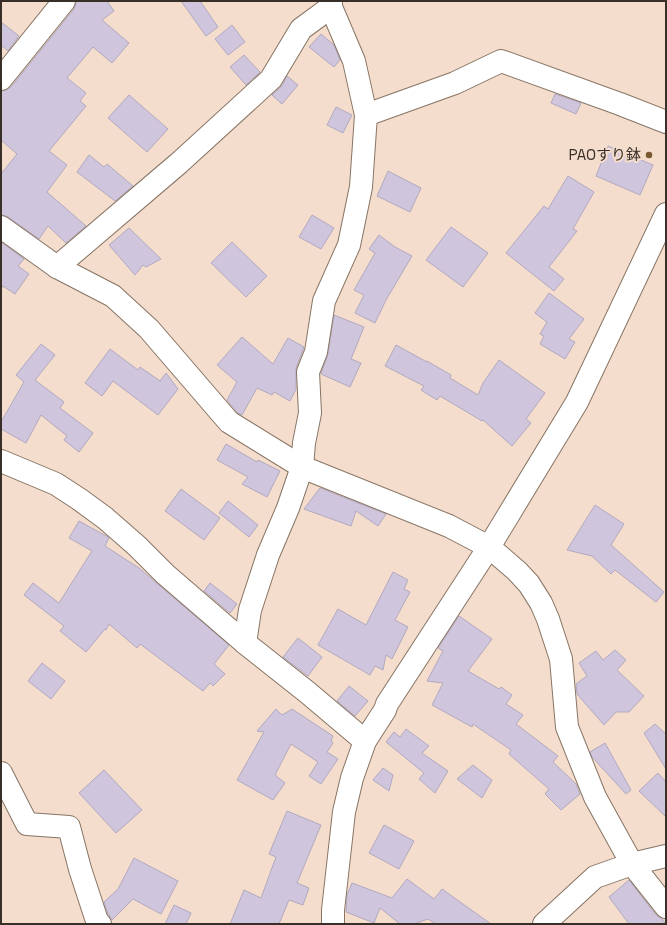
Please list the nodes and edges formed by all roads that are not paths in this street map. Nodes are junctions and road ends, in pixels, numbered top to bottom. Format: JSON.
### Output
{"nodes":[{"id":1,"x":64,"y":1,"type":"edge"},
{"id":2,"x":331,"y":4,"type":"edge"},
{"id":3,"x":1,"y":78,"type":"edge"},
{"id":4,"x":366,"y":115,"type":"junction"},
{"id":5,"x":666,"y":122,"type":"edge"},
{"id":6,"x":666,"y":214,"type":"edge"},
{"id":7,"x":1,"y":227,"type":"edge"},
{"id":8,"x":57,"y":267,"type":"junction"},
{"id":9,"x":1,"y":461,"type":"edge"},
{"id":10,"x":302,"y":467,"type":"junction"},
{"id":11,"x":490,"y":547,"type":"junction"},
{"id":12,"x":245,"y":643,"type":"junction"},
{"id":13,"x":365,"y":741,"type":"junction"},
{"id":14,"x":1,"y":773,"type":"edge"},
{"id":15,"x":666,"y":856,"type":"edge"},
{"id":16,"x":632,"y":864,"type":"junction"},
{"id":17,"x":666,"y":907,"type":"edge"},
{"id":18,"x":100,"y":924,"type":"edge"},
{"id":19,"x":333,"y":924,"type":"edge"},
{"id":20,"x":544,"y":924,"type":"edge"}],
"edges":[{"from":1,"to":3,"type":"street"},
{"from":2,"to":4,"type":"street"},
{"from":2,"to":8,"type":"street"},
{"from":4,"to":5,"type":"street"},
{"from":4,"to":10,"type":"street"},
{"from":6,"to":11,"type":"street"},
{"from":7,"to":8,"type":"street"},
{"from":8,"to":10,"type":"street"},
{"from":9,"to":12,"type":"street"},
{"from":10,"to":11,"type":"street"},
{"from":10,"to":12,"type":"street"},
{"from":11,"to":13,"type":"street"},
{"from":11,"to":16,"type":"street"},
{"from":12,"to":13,"type":"street"},
{"from":13,"to":19,"type":"street"},
{"from":14,"to":18,"type":"street"},
{"from":15,"to":16,"type":"street"},
{"from":16,"to":17,"type":"street"},
{"from":16,"to":20,"type":"street"}]}
